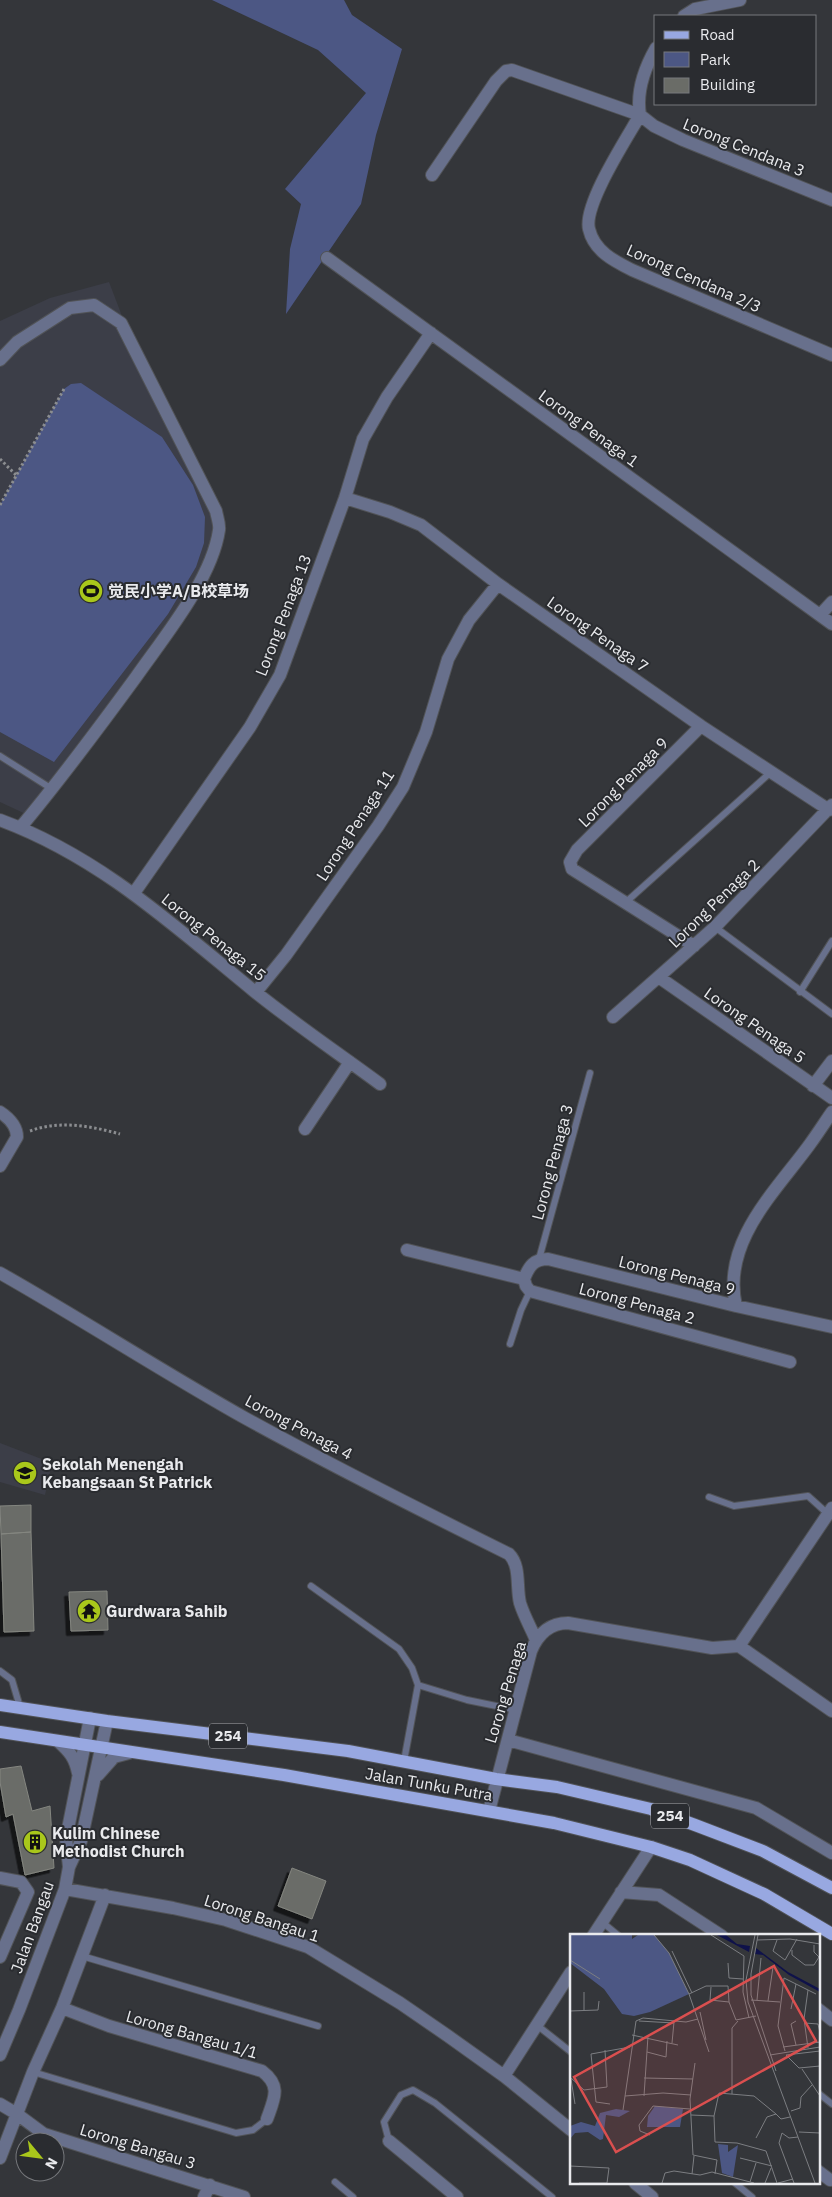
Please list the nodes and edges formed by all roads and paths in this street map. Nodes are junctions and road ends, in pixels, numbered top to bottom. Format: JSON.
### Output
{"nodes":[{"id":1,"x":740,"y":0,"type":"edge"},
{"id":2,"x":686,"y":15,"type":"edge"},
{"id":3,"x":654,"y":52,"type":"edge"},
{"id":4,"x":640,"y":115,"type":"junction"},
{"id":5,"x":432,"y":175,"type":"dead end"},
{"id":6,"x":832,"y":200,"type":"edge"},
{"id":7,"x":327,"y":258,"type":"dead end"},
{"id":8,"x":431,"y":333,"type":"junction"},
{"id":9,"x":832,"y":356,"type":"edge"},
{"id":10,"x":0,"y":360,"type":"edge"},
{"id":11,"x":64,"y":390,"type":"dead end"},
{"id":12,"x":0,"y":459,"type":"edge"},
{"id":13,"x":17,"y":476,"type":"junction"},
{"id":14,"x":344,"y":498,"type":"junction"},
{"id":15,"x":0,"y":505,"type":"edge"},
{"id":16,"x":498,"y":584,"type":"junction"},
{"id":17,"x":832,"y":602,"type":"edge"},
{"id":18,"x":820,"y":615,"type":"junction"},
{"id":19,"x":832,"y":624,"type":"edge"},
{"id":20,"x":702,"y":726,"type":"junction"},
{"id":21,"x":0,"y":756,"type":"edge"},
{"id":22,"x":771,"y":772,"type":"junction"},
{"id":23,"x":52,"y":790,"type":"junction"},
{"id":24,"x":830,"y":808,"type":"edge"},
{"id":25,"x":0,"y":820,"type":"edge"},
{"id":26,"x":20,"y":828,"type":"junction"},
{"id":27,"x":134,"y":893,"type":"junction"},
{"id":28,"x":624,"y":904,"type":"junction"},
{"id":29,"x":715,"y":927,"type":"junction"},
{"id":30,"x":832,"y":942,"type":"edge"},
{"id":31,"x":694,"y":946,"type":"junction"},
{"id":32,"x":660,"y":978,"type":"junction"},
{"id":33,"x":256,"y":992,"type":"junction"},
{"id":34,"x":800,"y":992,"type":"junction"},
{"id":35,"x":832,"y":1014,"type":"edge"},
{"id":36,"x":613,"y":1017,"type":"dead end"},
{"id":37,"x":832,"y":1061,"type":"edge"},
{"id":38,"x":350,"y":1062,"type":"junction"},
{"id":39,"x":590,"y":1073,"type":"dead end"},
{"id":40,"x":380,"y":1084,"type":"dead end"},
{"id":41,"x":814,"y":1086,"type":"junction"},
{"id":42,"x":832,"y":1098,"type":"edge"},
{"id":43,"x":0,"y":1112,"type":"edge"},
{"id":44,"x":832,"y":1112,"type":"edge"},
{"id":45,"x":305,"y":1130,"type":"dead end"},
{"id":46,"x":120,"y":1134,"type":"dead end"},
{"id":47,"x":17,"y":1137,"type":"junction"},
{"id":48,"x":0,"y":1166,"type":"edge"},
{"id":49,"x":407,"y":1250,"type":"dead end"},
{"id":50,"x":539,"y":1259,"type":"junction"},
{"id":51,"x":0,"y":1274,"type":"edge"},
{"id":52,"x":524,"y":1279,"type":"junction"},
{"id":53,"x":530,"y":1291,"type":"junction"},
{"id":54,"x":736,"y":1306,"type":"junction"},
{"id":55,"x":832,"y":1327,"type":"edge"},
{"id":56,"x":510,"y":1344,"type":"dead end"},
{"id":57,"x":790,"y":1362,"type":"dead end"},
{"id":58,"x":709,"y":1497,"type":"dead end"},
{"id":59,"x":830,"y":1513,"type":"edge"},
{"id":60,"x":311,"y":1586,"type":"dead end"},
{"id":61,"x":536,"y":1640,"type":"junction"},
{"id":62,"x":739,"y":1646,"type":"junction"},
{"id":63,"x":0,"y":1671,"type":"edge"},
{"id":64,"x":418,"y":1686,"type":"junction"},
{"id":65,"x":0,"y":1705,"type":"edge"},
{"id":66,"x":20,"y":1707,"type":"junction"},
{"id":67,"x":516,"y":1710,"type":"junction"},
{"id":68,"x":832,"y":1711,"type":"edge"},
{"id":69,"x":90,"y":1718,"type":"junction"},
{"id":70,"x":107,"y":1721,"type":"junction"},
{"id":71,"x":0,"y":1732,"type":"edge"},
{"id":72,"x":508,"y":1740,"type":"junction"},
{"id":73,"x":58,"y":1742,"type":"junction"},
{"id":74,"x":85,"y":1746,"type":"junction"},
{"id":75,"x":102,"y":1749,"type":"junction"},
{"id":76,"x":129,"y":1753,"type":"junction"},
{"id":77,"x":404,"y":1761,"type":"junction"},
{"id":78,"x":79,"y":1776,"type":"junction"},
{"id":79,"x":95,"y":1778,"type":"junction"},
{"id":80,"x":496,"y":1778,"type":"junction"},
{"id":81,"x":489,"y":1811,"type":"junction"},
{"id":82,"x":651,"y":1847,"type":"junction"},
{"id":83,"x":832,"y":1853,"type":"edge"},
{"id":84,"x":69,"y":1867,"type":"junction"},
{"id":85,"x":0,"y":1878,"type":"edge"},
{"id":86,"x":832,"y":1888,"type":"edge"},
{"id":87,"x":65,"y":1889,"type":"junction"},
{"id":88,"x":620,"y":1892,"type":"junction"},
{"id":89,"x":105,"y":1895,"type":"junction"},
{"id":90,"x":602,"y":1922,"type":"junction"},
{"id":91,"x":595,"y":1934,"type":"edge"},
{"id":92,"x":617,"y":1934,"type":"edge"},
{"id":93,"x":719,"y":1934,"type":"edge"},
{"id":94,"x":832,"y":1934,"type":"edge"},
{"id":95,"x":82,"y":1956,"type":"junction"},
{"id":96,"x":0,"y":1957,"type":"edge"},
{"id":97,"x":570,"y":1977,"type":"edge"},
{"id":98,"x":62,"y":2008,"type":"junction"},
{"id":99,"x":820,"y":2011,"type":"edge"},
{"id":100,"x":832,"y":2020,"type":"edge"},
{"id":101,"x":318,"y":2026,"type":"dead end"},
{"id":102,"x":538,"y":2026,"type":"junction"},
{"id":103,"x":570,"y":2051,"type":"edge"},
{"id":104,"x":0,"y":2055,"type":"edge"},
{"id":105,"x":33,"y":2072,"type":"junction"},
{"id":106,"x":504,"y":2076,"type":"junction"},
{"id":107,"x":820,"y":2095,"type":"edge"},
{"id":108,"x":0,"y":2104,"type":"edge"},
{"id":109,"x":832,"y":2104,"type":"edge"},
{"id":110,"x":17,"y":2114,"type":"junction"},
{"id":111,"x":267,"y":2119,"type":"joint"},
{"id":112,"x":570,"y":2129,"type":"edge"},
{"id":113,"x":389,"y":2142,"type":"joint"},
{"id":114,"x":0,"y":2158,"type":"edge"},
{"id":115,"x":820,"y":2172,"type":"edge"},
{"id":116,"x":830,"y":2180,"type":"dead end"},
{"id":117,"x":335,"y":2182,"type":"dead end"},
{"id":118,"x":636,"y":2184,"type":"edge"},
{"id":119,"x":736,"y":2184,"type":"edge"},
{"id":120,"x":210,"y":2185,"type":"junction"},
{"id":121,"x":204,"y":2197,"type":"edge"},
{"id":122,"x":244,"y":2197,"type":"edge"},
{"id":123,"x":353,"y":2197,"type":"edge"},
{"id":124,"x":457,"y":2197,"type":"edge"},
{"id":125,"x":552,"y":2197,"type":"edge"},
{"id":126,"x":652,"y":2197,"type":"edge"},
{"id":127,"x":752,"y":2197,"type":"edge"}],
"edges":[{"from":1,"to":2,"type":"street"},
{"from":3,"to":4,"type":"street"},
{"from":4,"to":5,"type":"street","name":"Lorong Cendana 3"},
{"from":4,"to":6,"type":"street","name":"Lorong Cendana 3"},
{"from":4,"to":9,"type":"street","name":"Lorong Cendana 2/3"},
{"from":7,"to":8,"type":"street","name":"Lorong Penaga 1"},
{"from":8,"to":14,"type":"street","name":"Lorong Penaga 13"},
{"from":8,"to":18,"type":"street","name":"Lorong Penaga 1"},
{"from":10,"to":23,"type":"street"},
{"from":11,"to":13,"type":"path"},
{"from":12,"to":13,"type":"path"},
{"from":13,"to":15,"type":"path"},
{"from":14,"to":16,"type":"street","name":"Lorong Penaga 7"},
{"from":14,"to":27,"type":"street","name":"Lorong Penaga 13"},
{"from":16,"to":20,"type":"street","name":"Lorong Penaga 7"},
{"from":16,"to":33,"type":"street","name":"Lorong Penaga 11"},
{"from":17,"to":18,"type":"street"},
{"from":18,"to":19,"type":"street","name":"Lorong Penaga 1"},
{"from":20,"to":22,"type":"street","name":"Lorong Penaga 7"},
{"from":20,"to":28,"type":"street","name":"Lorong Penaga 9"},
{"from":21,"to":23,"type":"lane"},
{"from":22,"to":24,"type":"street","name":"Lorong Penaga 7"},
{"from":22,"to":28,"type":"lane"},
{"from":23,"to":26,"type":"street"},
{"from":24,"to":29,"type":"street","name":"Lorong Penaga 2"},
{"from":25,"to":26,"type":"street","name":"Lorong Penaga 15"},
{"from":26,"to":27,"type":"street","name":"Lorong Penaga 15"},
{"from":27,"to":33,"type":"street","name":"Lorong Penaga 15"},
{"from":28,"to":31,"type":"street"},
{"from":29,"to":31,"type":"street","name":"Lorong Penaga 2"},
{"from":29,"to":34,"type":"lane"},
{"from":30,"to":34,"type":"lane"},
{"from":31,"to":32,"type":"street","name":"Lorong Penaga 2"},
{"from":32,"to":36,"type":"street","name":"Lorong Penaga 2"},
{"from":32,"to":41,"type":"street","name":"Lorong Penaga 5"},
{"from":33,"to":38,"type":"street","name":"Lorong Penaga 15"},
{"from":34,"to":35,"type":"lane"},
{"from":37,"to":41,"type":"street"},
{"from":38,"to":40,"type":"street","name":"Lorong Penaga 15"},
{"from":38,"to":45,"type":"street"},
{"from":39,"to":50,"type":"lane","name":"Lorong Penaga 3"},
{"from":41,"to":42,"type":"street","name":"Lorong Penaga 5"},
{"from":43,"to":47,"type":"street"},
{"from":44,"to":54,"type":"street"},
{"from":46,"to":47,"type":"path"},
{"from":47,"to":48,"type":"street"},
{"from":49,"to":52,"type":"street"},
{"from":50,"to":52,"type":"street"},
{"from":50,"to":54,"type":"street","name":"Lorong Penaga 9"},
{"from":51,"to":61,"type":"street","name":"Lorong Penaga 4"},
{"from":52,"to":53,"type":"street"},
{"from":53,"to":56,"type":"lane"},
{"from":53,"to":57,"type":"street","name":"Lorong Penaga 2"},
{"from":54,"to":55,"type":"street","name":"Lorong Penaga 9"},
{"from":58,"to":59,"type":"lane"},
{"from":59,"to":62,"type":"street"},
{"from":60,"to":64,"type":"lane"},
{"from":61,"to":62,"type":"street","name":"Lorong Penaga"},
{"from":61,"to":67,"type":"street","name":"Lorong Penaga"},
{"from":62,"to":68,"type":"street"},
{"from":63,"to":66,"type":"lane"},
{"from":64,"to":67,"type":"lane"},
{"from":64,"to":77,"type":"lane"},
{"from":65,"to":66,"type":"main road","name":"Jalan Tunku Putra","number":"254"},
{"from":66,"to":69,"type":"main road","name":"Jalan Tunku Putra","number":"254"},
{"from":67,"to":72,"type":"street","name":"Lorong Penaga"},
{"from":69,"to":70,"type":"main road","name":"Jalan Tunku Putra","number":"254"},
{"from":69,"to":74,"type":"street"},
{"from":70,"to":75,"type":"street","name":"Jalan Bangau"},
{"from":70,"to":77,"type":"main road","name":"Jalan Tunku Putra","number":"254"},
{"from":71,"to":73,"type":"main road","name":"Jalan Tunku Putra","number":"254"},
{"from":72,"to":80,"type":"street","name":"Lorong Penaga"},
{"from":72,"to":83,"type":"street"},
{"from":73,"to":74,"type":"main road","name":"Jalan Tunku Putra","number":"254"},
{"from":73,"to":78,"type":"street"},
{"from":74,"to":75,"type":"main road","name":"Jalan Tunku Putra","number":"254"},
{"from":74,"to":78,"type":"street"},
{"from":75,"to":76,"type":"main road","name":"Jalan Tunku Putra","number":"254"},
{"from":75,"to":79,"type":"street","name":"Jalan Bangau"},
{"from":76,"to":79,"type":"street"},
{"from":76,"to":81,"type":"main road","name":"Jalan Tunku Putra","number":"254"},
{"from":77,"to":80,"type":"main road","name":"Jalan Tunku Putra","number":"254"},
{"from":78,"to":84,"type":"street"},
{"from":79,"to":84,"type":"street","name":"Jalan Bangau"},
{"from":80,"to":81,"type":"street","name":"Lorong Penaga"},
{"from":80,"to":86,"type":"main road","name":"Jalan Tunku Putra","number":"254"},
{"from":81,"to":82,"type":"main road","name":"Jalan Tunku Putra","number":"254"},
{"from":82,"to":88,"type":"street"},
{"from":82,"to":94,"type":"main road","name":"Jalan Tunku Putra","number":"254"},
{"from":84,"to":87,"type":"street","name":"Jalan Bangau"},
{"from":85,"to":96,"type":"street"},
{"from":87,"to":89,"type":"street","name":"Lorong Bangau 1"},
{"from":87,"to":104,"type":"street","name":"Jalan Bangau"},
{"from":88,"to":90,"type":"street"},
{"from":88,"to":93,"type":"street"},
{"from":89,"to":95,"type":"street"},
{"from":89,"to":106,"type":"street","name":"Lorong Bangau 1"},
{"from":90,"to":91,"type":"street"},
{"from":90,"to":92,"type":"lane"},
{"from":95,"to":98,"type":"street"},
{"from":95,"to":101,"type":"lane"},
{"from":97,"to":102,"type":"street"},
{"from":98,"to":105,"type":"street"},
{"from":98,"to":111,"type":"street","name":"Lorong Bangau 1/1"},
{"from":99,"to":100,"type":"street"},
{"from":102,"to":103,"type":"lane"},
{"from":102,"to":106,"type":"street"},
{"from":105,"to":110,"type":"street"},
{"from":105,"to":111,"type":"lane"},
{"from":106,"to":112,"type":"street","name":"Lorong Bangau 1"},
{"from":107,"to":109,"type":"lane"},
{"from":108,"to":110,"type":"street","name":"Lorong Bangau 3"},
{"from":110,"to":114,"type":"street"},
{"from":110,"to":120,"type":"street","name":"Lorong Bangau 3"},
{"from":113,"to":124,"type":"street"},
{"from":113,"to":125,"type":"lane"},
{"from":115,"to":116,"type":"street"},
{"from":117,"to":123,"type":"lane"},
{"from":118,"to":126,"type":"street"},
{"from":119,"to":127,"type":"lane"},
{"from":120,"to":121,"type":"street"},
{"from":120,"to":122,"type":"street","name":"Lorong Bangau 3"}]}
